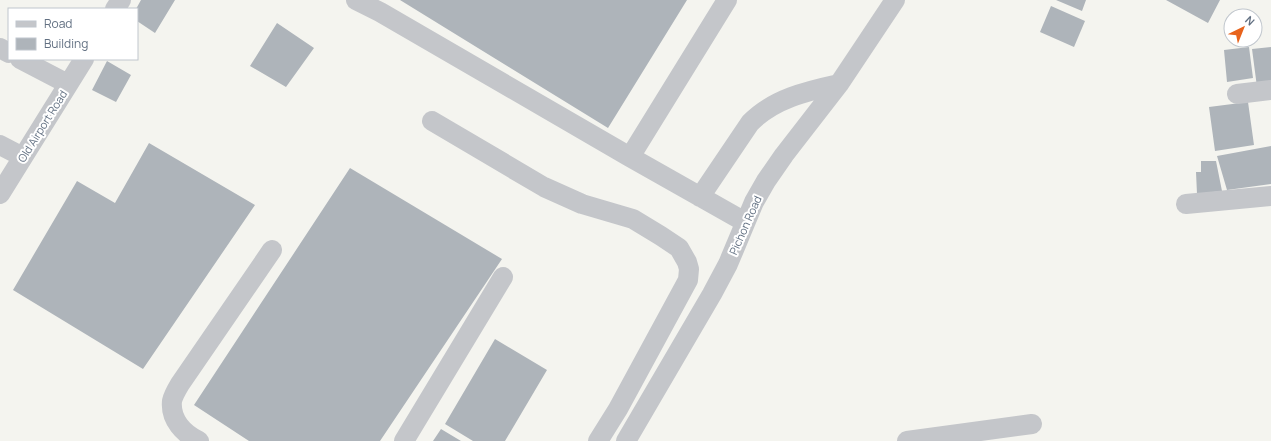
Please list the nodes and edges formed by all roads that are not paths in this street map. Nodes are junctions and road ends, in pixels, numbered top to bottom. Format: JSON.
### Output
{"nodes":[{"id":1,"x":356,"y":0,"type":"edge"},
{"id":2,"x":727,"y":0,"type":"edge"},
{"id":3,"x":895,"y":0,"type":"edge"},
{"id":4,"x":22,"y":60,"type":"edge"},
{"id":5,"x":83,"y":60,"type":"edge"},
{"id":6,"x":68,"y":84,"type":"junction"},
{"id":7,"x":838,"y":84,"type":"junction"},
{"id":8,"x":1271,"y":90,"type":"edge"},
{"id":9,"x":1237,"y":94,"type":"dead end"},
{"id":10,"x":432,"y":121,"type":"dead end"},
{"id":11,"x":0,"y":145,"type":"edge"},
{"id":12,"x":630,"y":157,"type":"junction"},
{"id":13,"x":22,"y":158,"type":"junction"},
{"id":14,"x":0,"y":194,"type":"edge"},
{"id":15,"x":1271,"y":196,"type":"edge"},
{"id":16,"x":700,"y":197,"type":"junction"},
{"id":17,"x":1186,"y":204,"type":"dead end"},
{"id":18,"x":745,"y":222,"type":"junction"},
{"id":19,"x":272,"y":250,"type":"dead end"},
{"id":20,"x":503,"y":277,"type":"dead end"},
{"id":21,"x":1032,"y":424,"type":"dead end"},
{"id":22,"x":918,"y":440,"type":"edge"},
{"id":23,"x":199,"y":441,"type":"edge"},
{"id":24,"x":404,"y":441,"type":"edge"},
{"id":25,"x":598,"y":441,"type":"edge"},
{"id":26,"x":626,"y":441,"type":"edge"}],
"edges":[{"from":1,"to":12,"type":"street"},
{"from":2,"to":12,"type":"street"},
{"from":3,"to":7,"type":"street","name":"Pichon Road"},
{"from":4,"to":6,"type":"street"},
{"from":5,"to":6,"type":"street","name":"Old Airport Road"},
{"from":6,"to":13,"type":"street","name":"Old Airport Road"},
{"from":7,"to":16,"type":"street"},
{"from":7,"to":18,"type":"street","name":"Pichon Road"},
{"from":8,"to":9,"type":"street"},
{"from":10,"to":25,"type":"street"},
{"from":11,"to":13,"type":"street"},
{"from":12,"to":16,"type":"street"},
{"from":13,"to":14,"type":"street","name":"Old Airport Road"},
{"from":15,"to":17,"type":"street"},
{"from":16,"to":18,"type":"street"},
{"from":18,"to":26,"type":"street","name":"Pichon Road"},
{"from":19,"to":23,"type":"street"},
{"from":20,"to":24,"type":"street"},
{"from":21,"to":22,"type":"street"}]}
